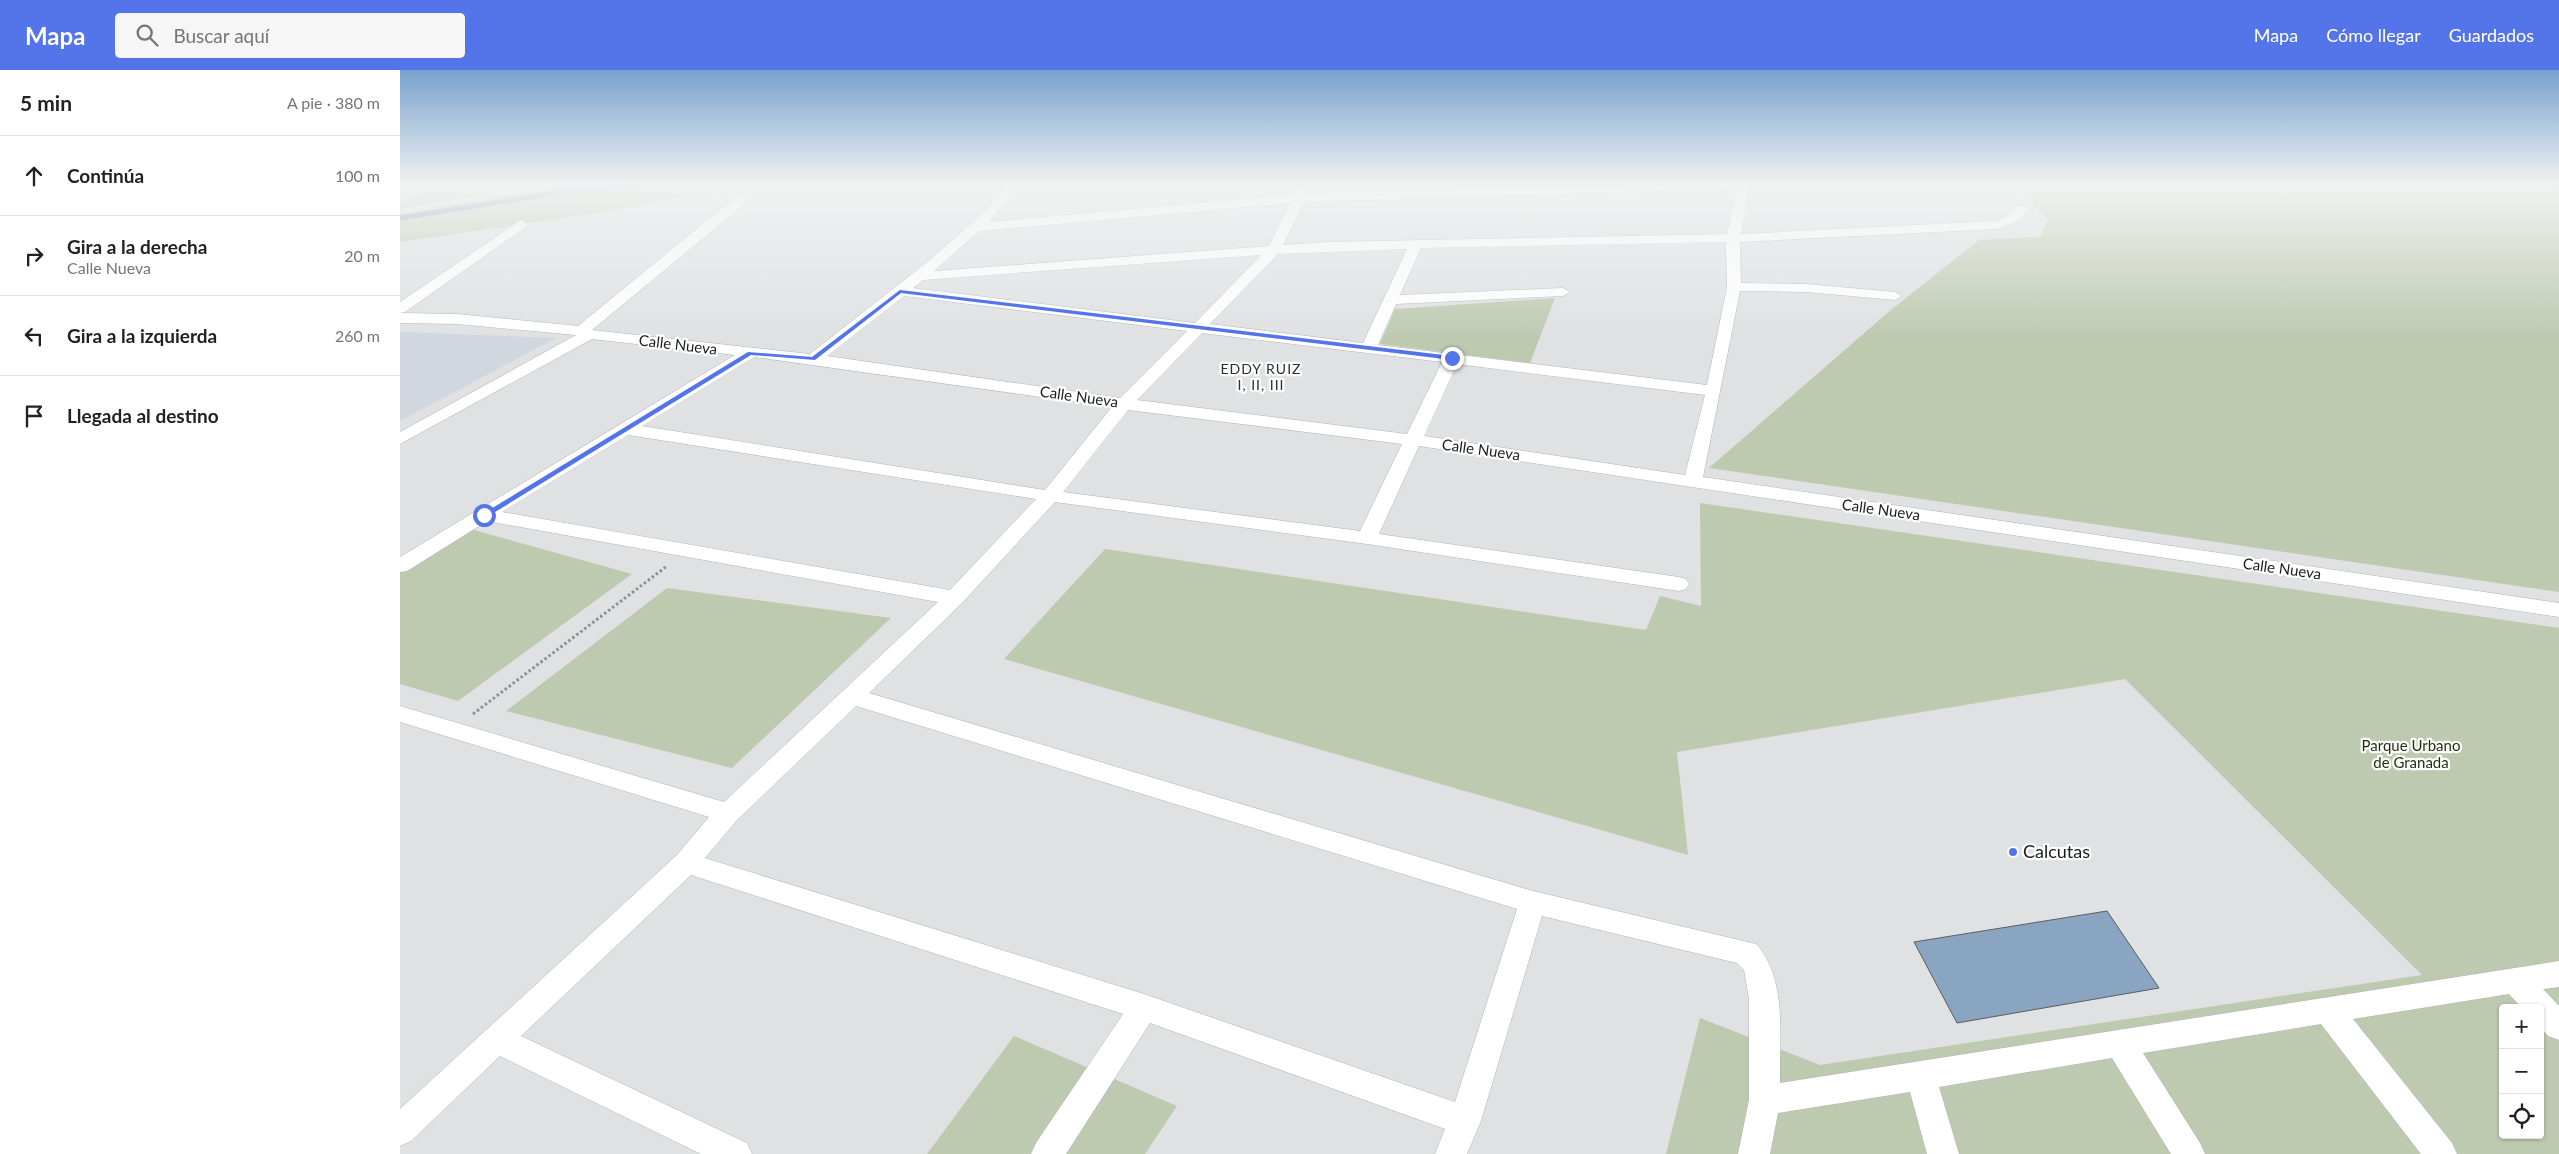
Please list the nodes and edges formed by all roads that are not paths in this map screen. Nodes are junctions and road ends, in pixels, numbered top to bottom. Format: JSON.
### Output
{"nodes":[{"id":1,"x":504,"y":236,"type":"edge"},
{"id":2,"x":699,"y":236,"type":"edge"},
{"id":3,"x":966,"y":236,"type":"edge"},
{"id":4,"x":1280,"y":236,"type":"edge"},
{"id":5,"x":1782,"y":236,"type":"edge"},
{"id":6,"x":1733,"y":238,"type":"junction"},
{"id":7,"x":1416,"y":244,"type":"junction"},
{"id":8,"x":1273,"y":251,"type":"junction"},
{"id":9,"x":919,"y":276,"type":"junction"},
{"id":10,"x":1734,"y":287,"type":"junction"},
{"id":11,"x":900,"y":291,"type":"junction"},
{"id":12,"x":1563,"y":292,"type":"dead end"},
{"id":13,"x":1895,"y":296,"type":"dead end"},
{"id":14,"x":1391,"y":300,"type":"junction"},
{"id":15,"x":400,"y":308,"type":"edge"},
{"id":16,"x":400,"y":318,"type":"edge"},
{"id":17,"x":1198,"y":327,"type":"junction"},
{"id":18,"x":585,"y":333,"type":"junction"},
{"id":19,"x":1369,"y":347,"type":"junction"},
{"id":20,"x":750,"y":353,"type":"junction"},
{"id":21,"x":1452,"y":358,"type":"junction"},
{"id":22,"x":813,"y":359,"type":"junction"},
{"id":23,"x":1714,"y":390,"type":"junction"},
{"id":24,"x":1124,"y":404,"type":"junction"},
{"id":25,"x":625,"y":429,"type":"junction"},
{"id":26,"x":400,"y":439,"type":"edge"},
{"id":27,"x":1413,"y":440,"type":"junction"},
{"id":28,"x":1692,"y":482,"type":"junction"},
{"id":29,"x":1050,"y":496,"type":"junction"},
{"id":30,"x":484,"y":515,"type":"junction"},
{"id":31,"x":1366,"y":538,"type":"junction"},
{"id":32,"x":400,"y":566,"type":"edge"},
{"id":33,"x":1679,"y":584,"type":"dead end"},
{"id":34,"x":955,"y":598,"type":"junction"},
{"id":35,"x":2559,"y":610,"type":"edge"},
{"id":36,"x":854,"y":697,"type":"junction"},
{"id":37,"x":400,"y":714,"type":"edge"},
{"id":38,"x":728,"y":813,"type":"junction"},
{"id":39,"x":686,"y":863,"type":"junction"},
{"id":40,"x":1533,"y":902,"type":"junction"},
{"id":41,"x":2559,"y":974,"type":"edge"},
{"id":42,"x":2515,"y":980,"type":"junction"},
{"id":43,"x":1144,"y":1007,"type":"junction"},
{"id":44,"x":2328,"y":1010,"type":"junction"},
{"id":45,"x":2559,"y":1026,"type":"edge"},
{"id":46,"x":498,"y":1040,"type":"junction"},
{"id":47,"x":2120,"y":1044,"type":"junction"},
{"id":48,"x":1921,"y":1076,"type":"junction"},
{"id":49,"x":1765,"y":1100,"type":"junction"},
{"id":50,"x":1465,"y":1121,"type":"junction"},
{"id":51,"x":400,"y":1130,"type":"edge"},
{"id":52,"x":736,"y":1154,"type":"edge"},
{"id":53,"x":1047,"y":1154,"type":"edge"},
{"id":54,"x":1451,"y":1154,"type":"edge"},
{"id":55,"x":1754,"y":1154,"type":"edge"},
{"id":56,"x":1944,"y":1154,"type":"edge"},
{"id":57,"x":2189,"y":1154,"type":"edge"},
{"id":58,"x":2441,"y":1154,"type":"edge"}],
"edges":[{"from":1,"to":15,"type":"street"},
{"from":2,"to":18,"type":"street"},
{"from":3,"to":9,"type":"street"},
{"from":4,"to":8,"type":"street"},
{"from":5,"to":6,"type":"street"},
{"from":6,"to":7,"type":"street"},
{"from":6,"to":10,"type":"street"},
{"from":7,"to":8,"type":"street"},
{"from":7,"to":14,"type":"street"},
{"from":8,"to":9,"type":"street"},
{"from":8,"to":17,"type":"street"},
{"from":9,"to":11,"type":"street"},
{"from":10,"to":13,"type":"street"},
{"from":10,"to":23,"type":"street"},
{"from":11,"to":17,"type":"street"},
{"from":11,"to":22,"type":"street"},
{"from":12,"to":14,"type":"street"},
{"from":14,"to":19,"type":"street"},
{"from":16,"to":18,"type":"street","name":"Calle Nueva"},
{"from":17,"to":19,"type":"street"},
{"from":17,"to":24,"type":"street"},
{"from":18,"to":20,"type":"street","name":"Calle Nueva"},
{"from":18,"to":26,"type":"street"},
{"from":19,"to":21,"type":"street"},
{"from":20,"to":22,"type":"street","name":"Calle Nueva"},
{"from":20,"to":25,"type":"street"},
{"from":21,"to":23,"type":"street"},
{"from":21,"to":27,"type":"street"},
{"from":22,"to":24,"type":"street","name":"Calle Nueva"},
{"from":23,"to":28,"type":"street"},
{"from":24,"to":27,"type":"street","name":"Calle Nueva"},
{"from":24,"to":29,"type":"street"},
{"from":25,"to":29,"type":"street"},
{"from":25,"to":30,"type":"street"},
{"from":27,"to":28,"type":"street","name":"Calle Nueva"},
{"from":27,"to":31,"type":"street"},
{"from":28,"to":35,"type":"street","name":"Calle Nueva"},
{"from":29,"to":31,"type":"street"},
{"from":29,"to":34,"type":"street"},
{"from":30,"to":32,"type":"street"},
{"from":30,"to":34,"type":"street"},
{"from":31,"to":33,"type":"street"},
{"from":34,"to":36,"type":"street"},
{"from":36,"to":38,"type":"street"},
{"from":36,"to":40,"type":"street"},
{"from":37,"to":38,"type":"street"},
{"from":38,"to":39,"type":"street"},
{"from":39,"to":43,"type":"street"},
{"from":39,"to":46,"type":"street"},
{"from":40,"to":49,"type":"street"},
{"from":40,"to":50,"type":"street"},
{"from":41,"to":42,"type":"street"},
{"from":42,"to":44,"type":"street"},
{"from":42,"to":45,"type":"street"},
{"from":43,"to":50,"type":"street"},
{"from":43,"to":53,"type":"street"},
{"from":44,"to":47,"type":"street"},
{"from":44,"to":58,"type":"street"},
{"from":46,"to":51,"type":"street"},
{"from":46,"to":52,"type":"street"},
{"from":47,"to":48,"type":"street"},
{"from":47,"to":57,"type":"street"},
{"from":48,"to":49,"type":"street"},
{"from":48,"to":56,"type":"street"},
{"from":49,"to":55,"type":"street"},
{"from":50,"to":54,"type":"street"}]}
